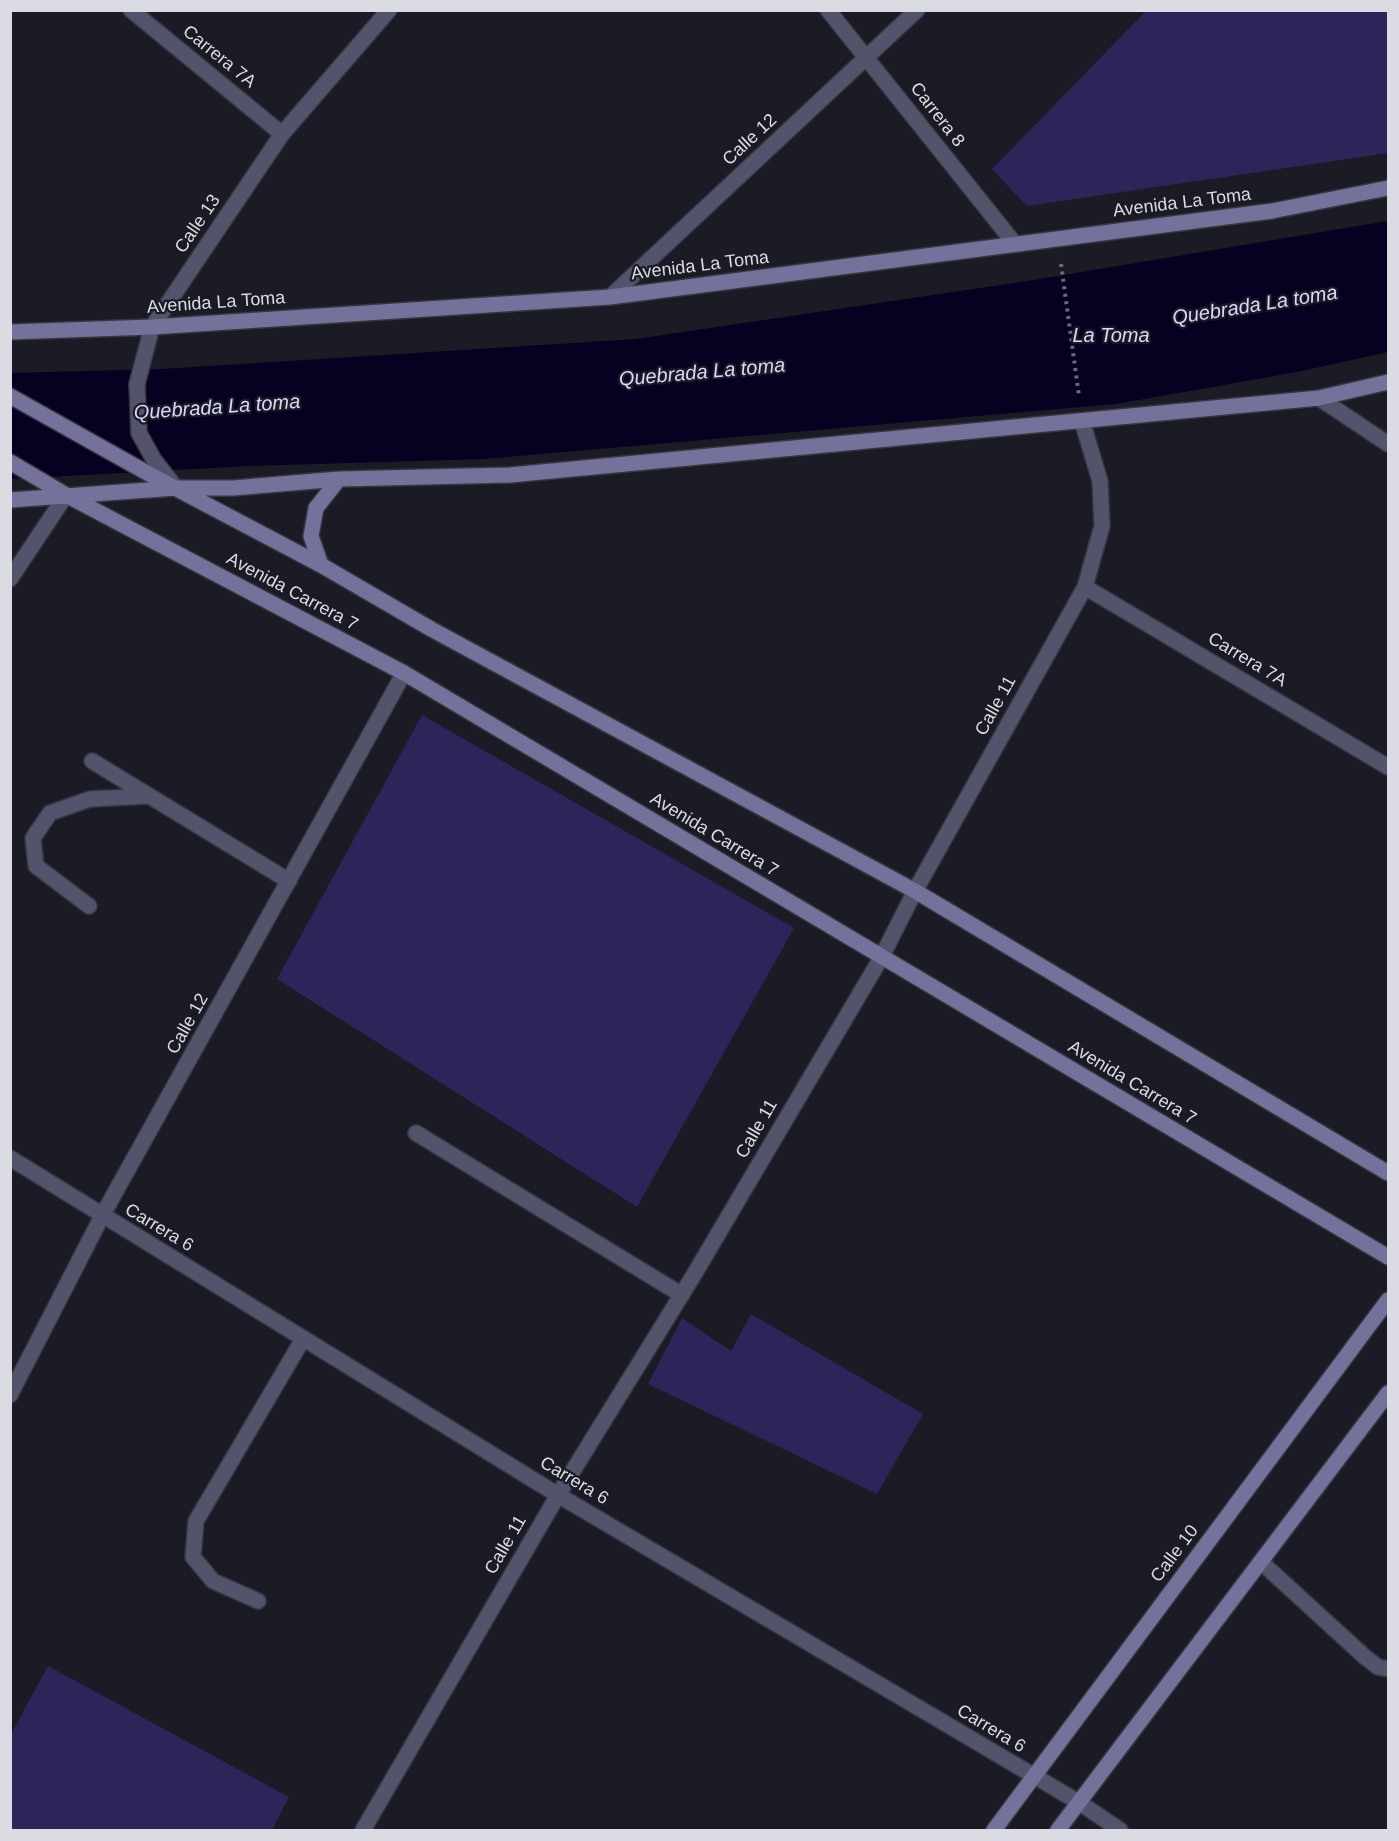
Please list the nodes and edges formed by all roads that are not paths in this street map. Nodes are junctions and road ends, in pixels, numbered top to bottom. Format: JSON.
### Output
{"nodes":[{"id":1,"x":130,"y":10,"type":"edge"},
{"id":2,"x":389,"y":10,"type":"edge"},
{"id":3,"x":828,"y":10,"type":"edge"},
{"id":4,"x":917,"y":10,"type":"edge"},
{"id":5,"x":867,"y":58,"type":"junction"},
{"id":6,"x":282,"y":134,"type":"junction"},
{"id":7,"x":1389,"y":188,"type":"edge"},
{"id":8,"x":1015,"y":244,"type":"junction"},
{"id":9,"x":610,"y":297,"type":"junction"},
{"id":10,"x":10,"y":332,"type":"edge"},
{"id":11,"x":150,"y":332,"type":"junction"},
{"id":12,"x":1389,"y":382,"type":"edge"},
{"id":13,"x":10,"y":396,"type":"edge"},
{"id":14,"x":1319,"y":398,"type":"junction"},
{"id":15,"x":1082,"y":421,"type":"junction"},
{"id":16,"x":1389,"y":444,"type":"edge"},
{"id":17,"x":10,"y":462,"type":"edge"},
{"id":18,"x":339,"y":479,"type":"junction"},
{"id":19,"x":168,"y":481,"type":"junction"},
{"id":20,"x":66,"y":495,"type":"junction"},
{"id":21,"x":10,"y":500,"type":"edge"},
{"id":22,"x":321,"y":564,"type":"junction"},
{"id":23,"x":10,"y":579,"type":"edge"},
{"id":24,"x":1085,"y":586,"type":"junction"},
{"id":25,"x":404,"y":674,"type":"junction"},
{"id":26,"x":93,"y":761,"type":"dead end"},
{"id":27,"x":1389,"y":767,"type":"edge"},
{"id":28,"x":150,"y":796,"type":"junction"},
{"id":29,"x":289,"y":881,"type":"junction"},
{"id":30,"x":915,"y":891,"type":"junction"},
{"id":31,"x":89,"y":906,"type":"dead end"},
{"id":32,"x":881,"y":958,"type":"junction"},
{"id":33,"x":416,"y":1133,"type":"dead end"},
{"id":34,"x":10,"y":1158,"type":"edge"},
{"id":35,"x":1389,"y":1173,"type":"edge"},
{"id":36,"x":102,"y":1216,"type":"junction"},
{"id":37,"x":1389,"y":1257,"type":"edge"},
{"id":38,"x":682,"y":1295,"type":"junction"},
{"id":39,"x":1389,"y":1300,"type":"edge"},
{"id":40,"x":303,"y":1340,"type":"junction"},
{"id":41,"x":1389,"y":1394,"type":"edge"},
{"id":42,"x":10,"y":1395,"type":"edge"},
{"id":43,"x":558,"y":1495,"type":"junction"},
{"id":44,"x":1261,"y":1562,"type":"junction"},
{"id":45,"x":258,"y":1601,"type":"dead end"},
{"id":46,"x":1389,"y":1669,"type":"edge"},
{"id":47,"x":1033,"y":1777,"type":"junction"},
{"id":48,"x":1080,"y":1803,"type":"junction"},
{"id":49,"x":363,"y":1830,"type":"edge"},
{"id":50,"x":994,"y":1830,"type":"edge"},
{"id":51,"x":1058,"y":1830,"type":"edge"},
{"id":52,"x":1120,"y":1830,"type":"edge"}],
"edges":[{"from":1,"to":6,"type":"street","name":"Carrera 7A"},
{"from":2,"to":6,"type":"street","name":"Calle 13"},
{"from":3,"to":5,"type":"street","name":"Carrera 8"},
{"from":4,"to":5,"type":"street","name":"Calle 12"},
{"from":5,"to":8,"type":"street","name":"Carrera 8"},
{"from":5,"to":9,"type":"street","name":"Calle 12"},
{"from":6,"to":11,"type":"street","name":"Calle 13"},
{"from":7,"to":8,"type":"main road","name":"Avenida La Toma"},
{"from":8,"to":9,"type":"main road","name":"Avenida La Toma"},
{"from":9,"to":11,"type":"main road","name":"Avenida La Toma"},
{"from":10,"to":11,"type":"main road","name":"Avenida La Toma"},
{"from":11,"to":19,"type":"street","name":"Calle 13"},
{"from":12,"to":14,"type":"main road"},
{"from":13,"to":19,"type":"main road","name":"Avenida Carrera 7"},
{"from":14,"to":15,"type":"main road"},
{"from":14,"to":16,"type":"street"},
{"from":15,"to":18,"type":"main road"},
{"from":15,"to":24,"type":"street","name":"Calle 11"},
{"from":17,"to":20,"type":"main road","name":"Avenida Carrera 7"},
{"from":18,"to":19,"type":"main road"},
{"from":18,"to":22,"type":"main road"},
{"from":19,"to":20,"type":"main road"},
{"from":19,"to":22,"type":"main road","name":"Avenida Carrera 7"},
{"from":20,"to":21,"type":"main road"},
{"from":20,"to":23,"type":"street"},
{"from":20,"to":25,"type":"main road","name":"Avenida Carrera 7"},
{"from":22,"to":30,"type":"main road","name":"Avenida Carrera 7"},
{"from":24,"to":27,"type":"street","name":"Carrera 7A"},
{"from":24,"to":30,"type":"street","name":"Calle 11"},
{"from":25,"to":29,"type":"street","name":"Calle 12"},
{"from":25,"to":32,"type":"main road","name":"Avenida Carrera 7"},
{"from":26,"to":28,"type":"street"},
{"from":28,"to":29,"type":"street"},
{"from":28,"to":31,"type":"street"},
{"from":29,"to":36,"type":"street","name":"Calle 12"},
{"from":30,"to":32,"type":"street","name":"Calle 11"},
{"from":30,"to":35,"type":"main road","name":"Avenida Carrera 7"},
{"from":32,"to":37,"type":"main road","name":"Avenida Carrera 7"},
{"from":32,"to":38,"type":"street","name":"Calle 11"},
{"from":33,"to":38,"type":"street"},
{"from":34,"to":36,"type":"street","name":"Carrera 6"},
{"from":36,"to":40,"type":"street","name":"Carrera 6"},
{"from":36,"to":42,"type":"street","name":"Calle 12"},
{"from":38,"to":43,"type":"street","name":"Calle 11"},
{"from":39,"to":47,"type":"main road","name":"Calle 10"},
{"from":40,"to":43,"type":"street","name":"Carrera 6"},
{"from":40,"to":45,"type":"street"},
{"from":41,"to":44,"type":"main road"},
{"from":43,"to":47,"type":"street","name":"Carrera 6"},
{"from":43,"to":49,"type":"street","name":"Calle 11"},
{"from":44,"to":46,"type":"street"},
{"from":44,"to":48,"type":"main road"},
{"from":47,"to":48,"type":"street","name":"Carrera 6"},
{"from":47,"to":50,"type":"main road","name":"Calle 10"},
{"from":48,"to":51,"type":"main road"},
{"from":48,"to":52,"type":"street","name":"Carrera 6"}]}
